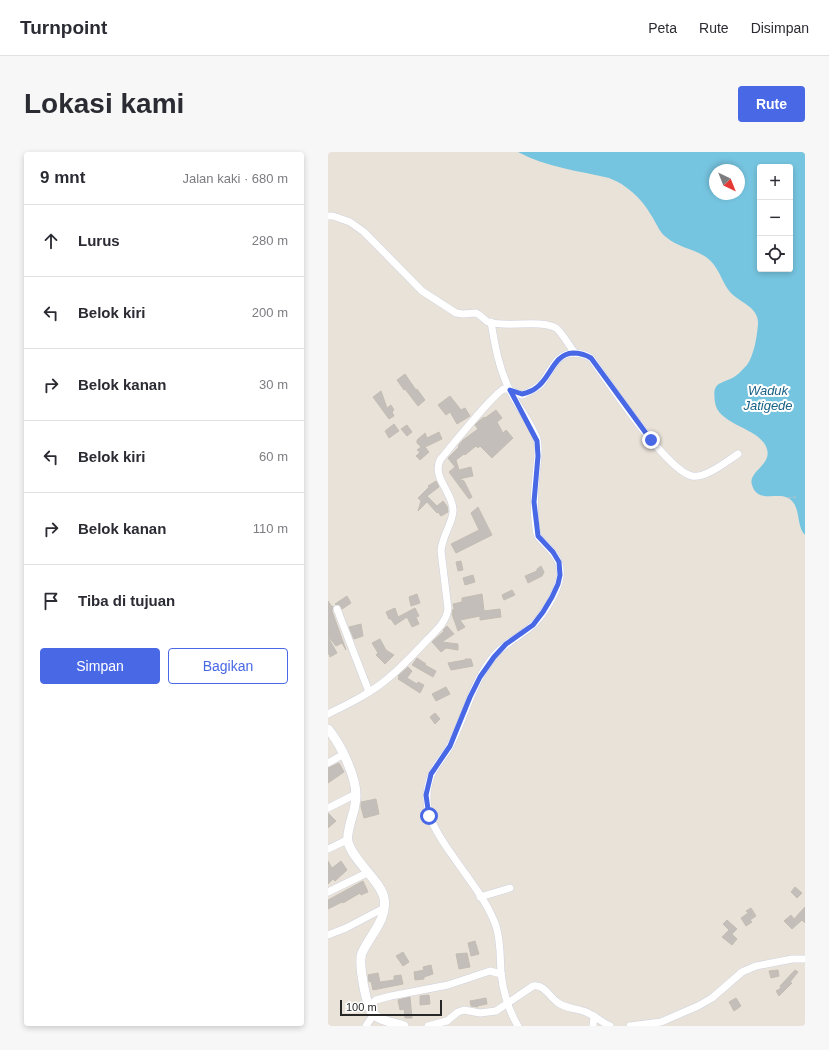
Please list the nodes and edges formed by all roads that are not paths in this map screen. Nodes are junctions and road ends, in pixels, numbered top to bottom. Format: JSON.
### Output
{"nodes":[{"id":1,"x":328,"y":216,"type":"edge"},
{"id":2,"x":491,"y":322,"type":"junction"},
{"id":3,"x":574,"y":353,"type":"junction"},
{"id":4,"x":510,"y":390,"type":"junction"},
{"id":5,"x":738,"y":454,"type":"dead end"},
{"id":6,"x":337,"y":609,"type":"dead end"},
{"id":7,"x":369,"y":692,"type":"junction"},
{"id":8,"x":328,"y":714,"type":"edge"},
{"id":9,"x":328,"y":729,"type":"edge"},
{"id":10,"x":344,"y":754,"type":"junction"},
{"id":11,"x":328,"y":763,"type":"edge"},
{"id":12,"x":356,"y":794,"type":"junction"},
{"id":13,"x":328,"y":808,"type":"edge"},
{"id":14,"x":347,"y":840,"type":"junction"},
{"id":15,"x":328,"y":849,"type":"edge"},
{"id":16,"x":368,"y":873,"type":"junction"},
{"id":17,"x":510,"y":888,"type":"dead end"},
{"id":18,"x":328,"y":892,"type":"edge"},
{"id":19,"x":480,"y":897,"type":"junction"},
{"id":20,"x":384,"y":908,"type":"junction"},
{"id":21,"x":328,"y":936,"type":"edge"},
{"id":22,"x":805,"y":959,"type":"edge"},
{"id":23,"x":501,"y":974,"type":"junction"},
{"id":24,"x":508,"y":1003,"type":"junction"},
{"id":25,"x":371,"y":1010,"type":"junction"},
{"id":26,"x":594,"y":1016,"type":"junction"},
{"id":27,"x":366,"y":1026,"type":"edge"},
{"id":28,"x":404,"y":1026,"type":"edge"},
{"id":29,"x":428,"y":1026,"type":"edge"},
{"id":30,"x":518,"y":1026,"type":"edge"},
{"id":31,"x":593,"y":1026,"type":"edge"},
{"id":32,"x":610,"y":1026,"type":"edge"},
{"id":33,"x":630,"y":1026,"type":"edge"}],
"edges":[{"from":1,"to":2,"type":"street"},
{"from":2,"to":3,"type":"street"},
{"from":2,"to":4,"type":"street"},
{"from":3,"to":4,"type":"street"},
{"from":3,"to":5,"type":"street"},
{"from":4,"to":7,"type":"street"},
{"from":4,"to":19,"type":"street"},
{"from":6,"to":7,"type":"street"},
{"from":7,"to":8,"type":"street"},
{"from":9,"to":10,"type":"street"},
{"from":10,"to":11,"type":"street"},
{"from":10,"to":12,"type":"street"},
{"from":12,"to":13,"type":"street"},
{"from":12,"to":14,"type":"street"},
{"from":14,"to":15,"type":"street"},
{"from":14,"to":16,"type":"street"},
{"from":16,"to":18,"type":"street"},
{"from":16,"to":20,"type":"street"},
{"from":17,"to":19,"type":"street"},
{"from":19,"to":23,"type":"street"},
{"from":20,"to":21,"type":"street"},
{"from":20,"to":25,"type":"street"},
{"from":22,"to":33,"type":"street"},
{"from":23,"to":24,"type":"street"},
{"from":23,"to":25,"type":"street"},
{"from":24,"to":26,"type":"street"},
{"from":24,"to":29,"type":"street"},
{"from":24,"to":30,"type":"street"},
{"from":25,"to":27,"type":"street"},
{"from":25,"to":28,"type":"street"},
{"from":26,"to":31,"type":"street"},
{"from":26,"to":32,"type":"street"}]}
